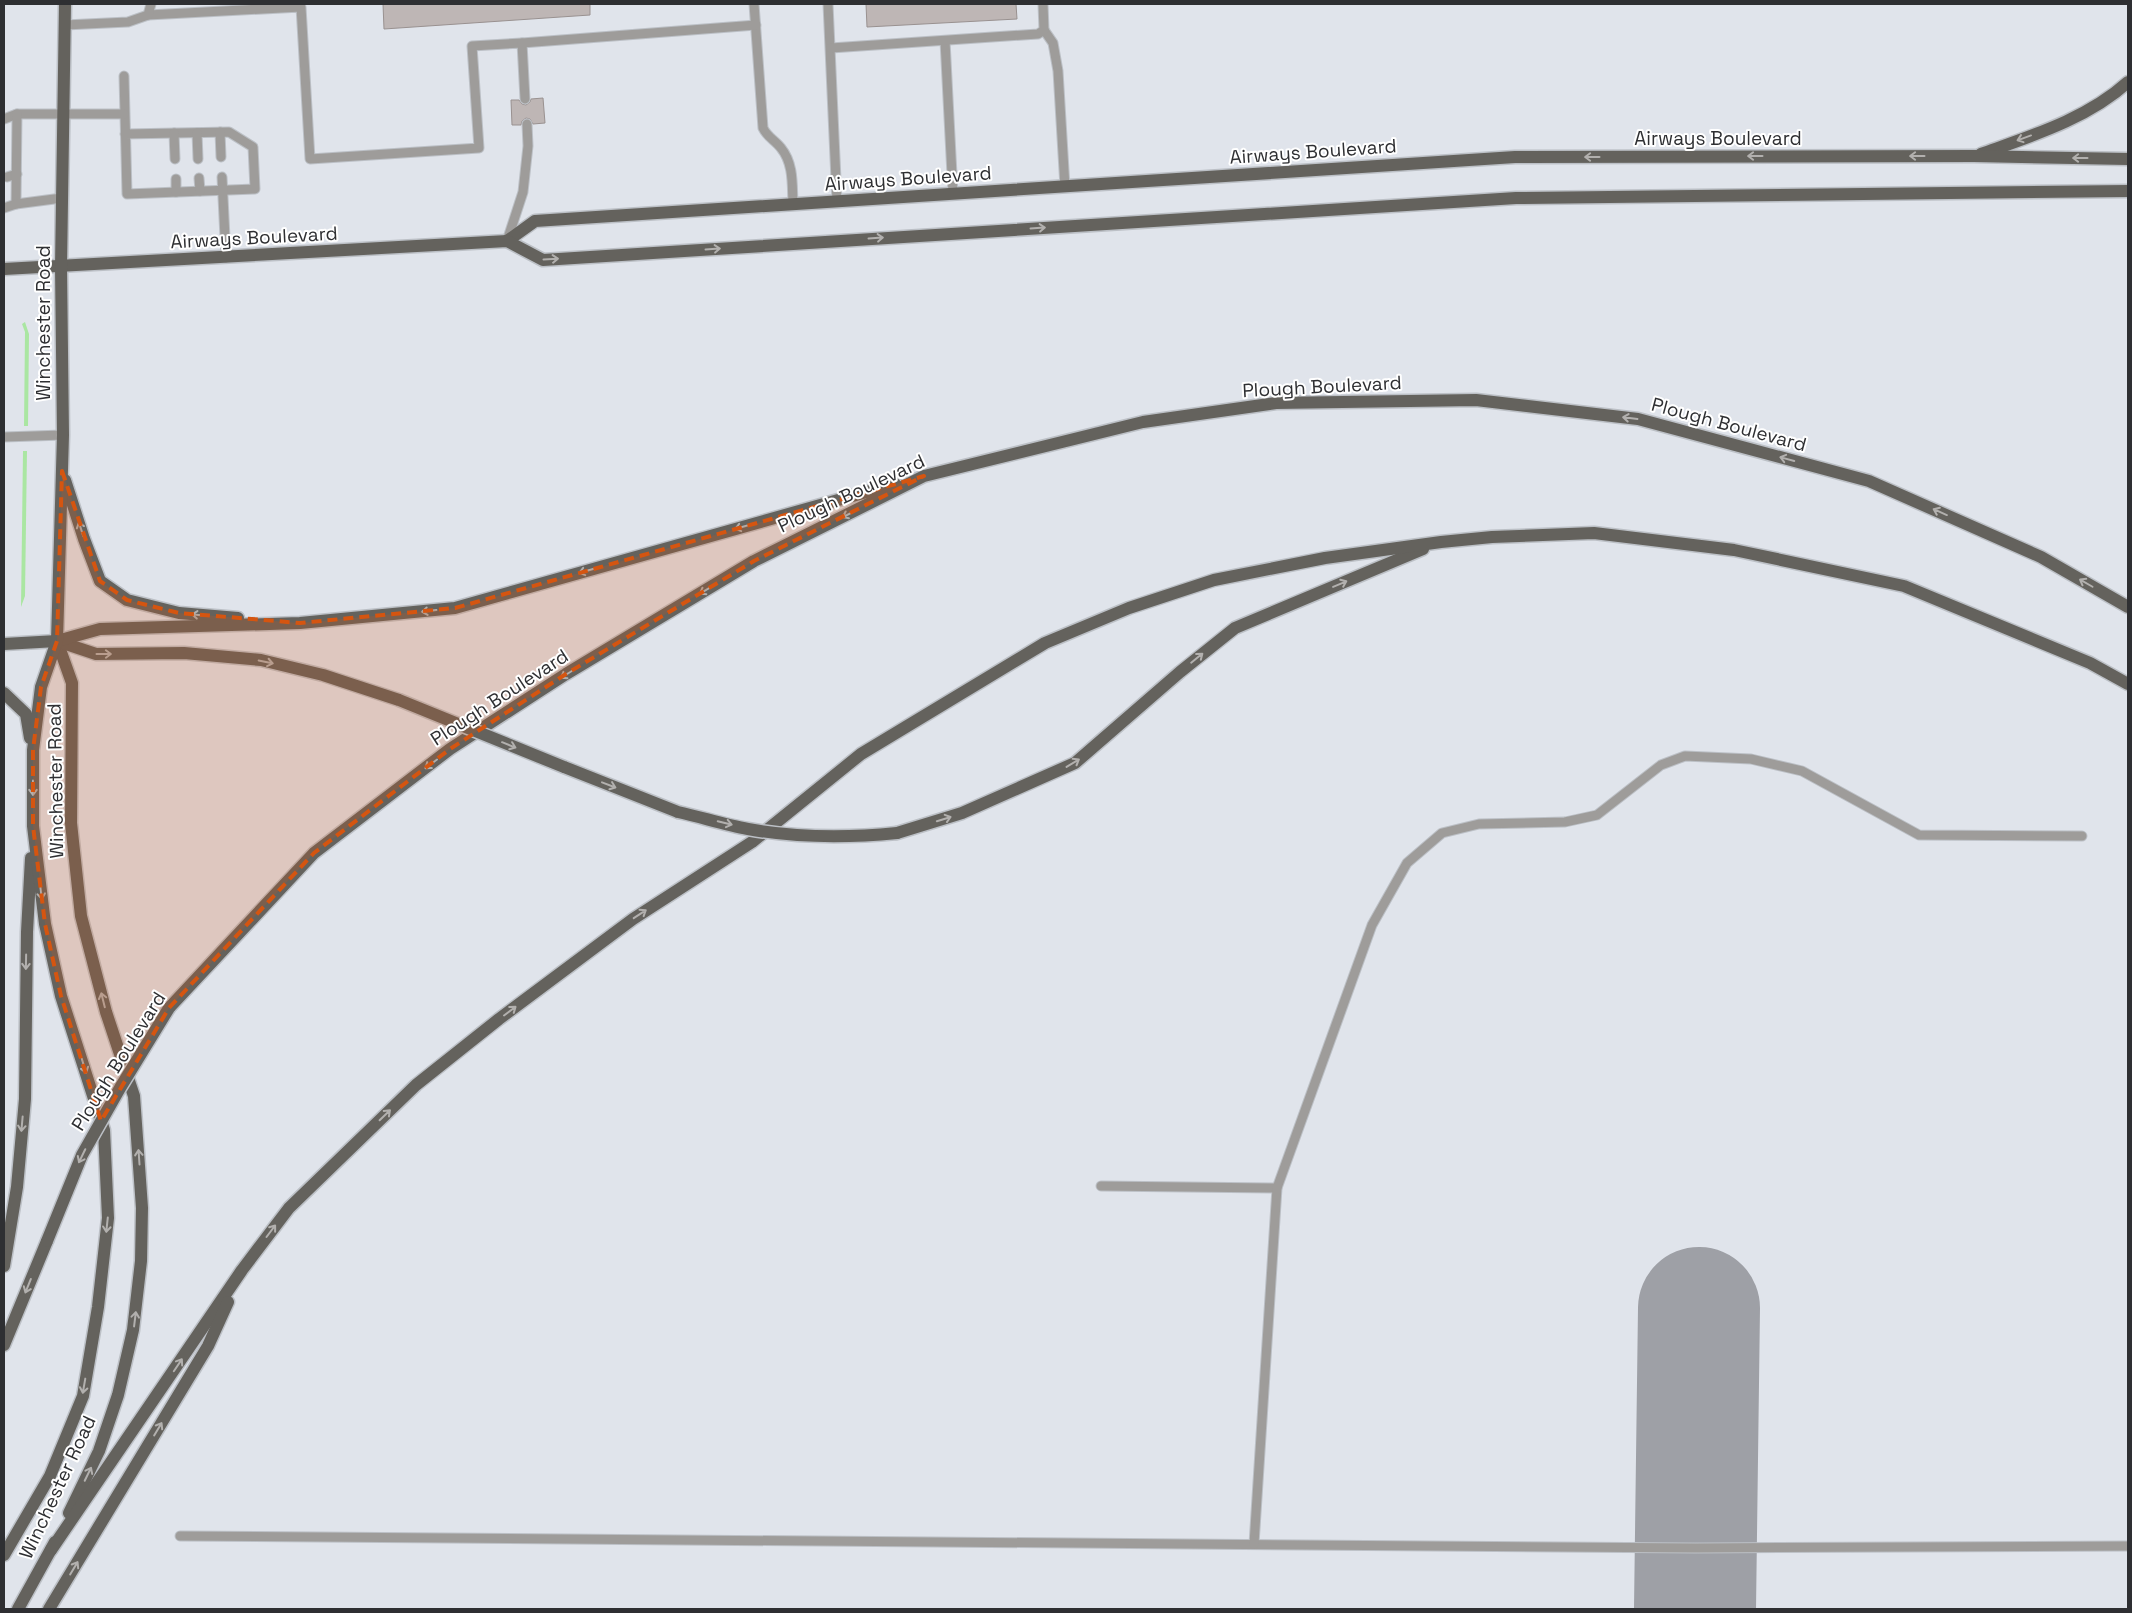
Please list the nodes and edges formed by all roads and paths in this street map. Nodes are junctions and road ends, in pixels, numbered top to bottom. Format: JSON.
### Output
{"nodes":[{"id":1,"x":65,"y":4,"type":"edge"},
{"id":2,"x":151,"y":4,"type":"edge"},
{"id":3,"x":754,"y":4,"type":"edge"},
{"id":4,"x":828,"y":4,"type":"edge"},
{"id":5,"x":1043,"y":4,"type":"edge"},
{"id":6,"x":148,"y":15,"type":"junction"},
{"id":7,"x":65,"y":25,"type":"junction"},
{"id":8,"x":756,"y":25,"type":"junction"},
{"id":9,"x":1044,"y":30,"type":"junction"},
{"id":10,"x":945,"y":41,"type":"junction"},
{"id":11,"x":522,"y":43,"type":"junction"},
{"id":12,"x":831,"y":48,"type":"junction"},
{"id":13,"x":124,"y":76,"type":"dead end"},
{"id":14,"x":2128,"y":82,"type":"edge"},
{"id":15,"x":525,"y":99,"type":"dead end"},
{"id":16,"x":17,"y":114,"type":"junction"},
{"id":17,"x":124,"y":114,"type":"junction"},
{"id":18,"x":64,"y":115,"type":"junction"},
{"id":19,"x":4,"y":119,"type":"edge"},
{"id":20,"x":527,"y":124,"type":"dead end"},
{"id":21,"x":220,"y":132,"type":"junction"},
{"id":22,"x":174,"y":133,"type":"junction"},
{"id":23,"x":197,"y":133,"type":"junction"},
{"id":24,"x":125,"y":134,"type":"junction"},
{"id":25,"x":17,"y":151,"type":"junction"},
{"id":26,"x":7,"y":153,"type":"dead end"},
{"id":27,"x":1974,"y":156,"type":"junction"},
{"id":28,"x":221,"y":157,"type":"dead end"},
{"id":29,"x":175,"y":159,"type":"dead end"},
{"id":30,"x":198,"y":159,"type":"dead end"},
{"id":31,"x":2128,"y":159,"type":"edge"},
{"id":32,"x":16,"y":174,"type":"junction"},
{"id":33,"x":7,"y":177,"type":"dead end"},
{"id":34,"x":222,"y":177,"type":"dead end"},
{"id":35,"x":199,"y":178,"type":"dead end"},
{"id":36,"x":176,"y":179,"type":"dead end"},
{"id":37,"x":1065,"y":186,"type":"junction"},
{"id":38,"x":223,"y":190,"type":"junction"},
{"id":39,"x":200,"y":191,"type":"junction"},
{"id":40,"x":2128,"y":191,"type":"edge"},
{"id":41,"x":176,"y":192,"type":"junction"},
{"id":42,"x":952,"y":194,"type":"junction"},
{"id":43,"x":62,"y":198,"type":"junction"},
{"id":44,"x":837,"y":202,"type":"junction"},
{"id":45,"x":16,"y":204,"type":"junction"},
{"id":46,"x":793,"y":204,"type":"junction"},
{"id":47,"x":4,"y":208,"type":"edge"},
{"id":48,"x":507,"y":241,"type":"junction"},
{"id":49,"x":226,"y":258,"type":"junction"},
{"id":50,"x":62,"y":267,"type":"junction"},
{"id":51,"x":4,"y":269,"type":"edge"},
{"id":52,"x":63,"y":436,"type":"junction"},
{"id":53,"x":4,"y":437,"type":"edge"},
{"id":54,"x":62,"y":471,"type":"junction"},
{"id":55,"x":924,"y":476,"type":"junction"},
{"id":56,"x":1441,"y":542,"type":"junction"},
{"id":57,"x":2128,"y":607,"type":"edge"},
{"id":58,"x":300,"y":623,"type":"junction"},
{"id":59,"x":57,"y":642,"type":"junction"},
{"id":60,"x":4,"y":644,"type":"edge"},
{"id":61,"x":2128,"y":684,"type":"edge"},
{"id":62,"x":4,"y":693,"type":"edge"},
{"id":63,"x":33,"y":750,"type":"junction"},
{"id":64,"x":33,"y":826,"type":"junction"},
{"id":65,"x":2082,"y":836,"type":"dead end"},
{"id":66,"x":1101,"y":1186,"type":"dead end"},
{"id":67,"x":1277,"y":1188,"type":"junction"},
{"id":68,"x":4,"y":1266,"type":"edge"},
{"id":69,"x":242,"y":1270,"type":"junction"},
{"id":70,"x":4,"y":1345,"type":"edge"},
{"id":71,"x":180,"y":1536,"type":"dead end"},
{"id":72,"x":1254,"y":1544,"type":"junction"},
{"id":73,"x":2128,"y":1546,"type":"edge"},
{"id":74,"x":51,"y":1550,"type":"junction"},
{"id":75,"x":4,"y":1555,"type":"edge"},
{"id":76,"x":18,"y":1609,"type":"edge"},
{"id":77,"x":48,"y":1609,"type":"edge"}],
"edges":[{"from":1,"to":7,"type":"main road","name":"Winchester Road"},
{"from":2,"to":6,"type":"lane"},
{"from":3,"to":8,"type":"lane"},
{"from":4,"to":12,"type":"lane"},
{"from":5,"to":9,"type":"lane"},
{"from":6,"to":7,"type":"lane"},
{"from":6,"to":11,"type":"lane"},
{"from":7,"to":18,"type":"main road","name":"Winchester Road"},
{"from":8,"to":11,"type":"lane"},
{"from":8,"to":46,"type":"lane"},
{"from":9,"to":10,"type":"lane"},
{"from":9,"to":37,"type":"lane"},
{"from":10,"to":12,"type":"lane"},
{"from":10,"to":42,"type":"lane"},
{"from":11,"to":15,"type":"lane"},
{"from":12,"to":44,"type":"lane"},
{"from":13,"to":17,"type":"lane"},
{"from":14,"to":27,"type":"main road","one_way":true},
{"from":16,"to":18,"type":"lane"},
{"from":16,"to":19,"type":"lane"},
{"from":16,"to":25,"type":"lane"},
{"from":17,"to":18,"type":"lane"},
{"from":17,"to":24,"type":"lane"},
{"from":18,"to":43,"type":"main road","name":"Winchester Road"},
{"from":20,"to":48,"type":"lane"},
{"from":21,"to":23,"type":"lane"},
{"from":21,"to":28,"type":"lane"},
{"from":21,"to":38,"type":"lane"},
{"from":22,"to":23,"type":"lane"},
{"from":22,"to":24,"type":"lane"},
{"from":22,"to":29,"type":"lane"},
{"from":23,"to":30,"type":"lane"},
{"from":24,"to":41,"type":"lane"},
{"from":25,"to":26,"type":"lane"},
{"from":25,"to":32,"type":"lane"},
{"from":31,"to":27,"type":"main road","name":"Airways Boulevard","one_way":true},
{"from":27,"to":37,"type":"main road","name":"Airways Boulevard","one_way":true},
{"from":32,"to":33,"type":"lane"},
{"from":32,"to":45,"type":"lane"},
{"from":34,"to":38,"type":"lane"},
{"from":35,"to":39,"type":"lane"},
{"from":36,"to":41,"type":"lane"},
{"from":37,"to":42,"type":"main road","name":"Airways Boulevard"},
{"from":38,"to":39,"type":"lane"},
{"from":38,"to":49,"type":"lane"},
{"from":39,"to":41,"type":"lane"},
{"from":48,"to":40,"type":"main road","one_way":true},
{"from":42,"to":44,"type":"main road","name":"Airways Boulevard"},
{"from":43,"to":45,"type":"lane"},
{"from":43,"to":50,"type":"main road","name":"Winchester Road"},
{"from":44,"to":46,"type":"main road","name":"Airways Boulevard"},
{"from":45,"to":47,"type":"lane"},
{"from":46,"to":48,"type":"main road","name":"Airways Boulevard"},
{"from":48,"to":49,"type":"main road","name":"Airways Boulevard"},
{"from":49,"to":50,"type":"main road","name":"Airways Boulevard"},
{"from":50,"to":51,"type":"main road","name":"Airways Boulevard"},
{"from":50,"to":52,"type":"main road","name":"Winchester Road"},
{"from":52,"to":53,"type":"lane"},
{"from":52,"to":54,"type":"main road","name":"Winchester Road"},
{"from":58,"to":54,"type":"main road","one_way":true},
{"from":54,"to":59,"type":"main road","name":"Winchester Road"},
{"from":57,"to":55,"type":"main road","name":"Plough Boulevard","one_way":true},
{"from":55,"to":58,"type":"main road","one_way":true},
{"from":55,"to":70,"type":"main road","name":"Plough Boulevard","one_way":true,"bridge":true},
{"from":59,"to":56,"type":"main road","one_way":true,"bridge":true},
{"from":56,"to":61,"type":"main road"},
{"from":69,"to":56,"type":"main road","one_way":true},
{"from":58,"to":59,"type":"main road"},
{"from":59,"to":60,"type":"main road"},
{"from":59,"to":63,"type":"main road","name":"Winchester Road"},
{"from":74,"to":59,"type":"main road","name":"Winchester Road","one_way":true},
{"from":62,"to":63,"type":"main road"},
{"from":63,"to":64,"type":"main road","name":"Winchester Road","one_way":true},
{"from":64,"to":68,"type":"main road","one_way":true},
{"from":64,"to":75,"type":"main road","name":"Winchester Road","one_way":true},
{"from":65,"to":67,"type":"lane"},
{"from":66,"to":67,"type":"lane"},
{"from":67,"to":72,"type":"lane"},
{"from":74,"to":69,"type":"main road","one_way":true},
{"from":77,"to":69,"type":"main road","one_way":true},
{"from":71,"to":72,"type":"lane"},
{"from":72,"to":73,"type":"lane"},
{"from":74,"to":76,"type":"main road","name":"Winchester Road"}]}
